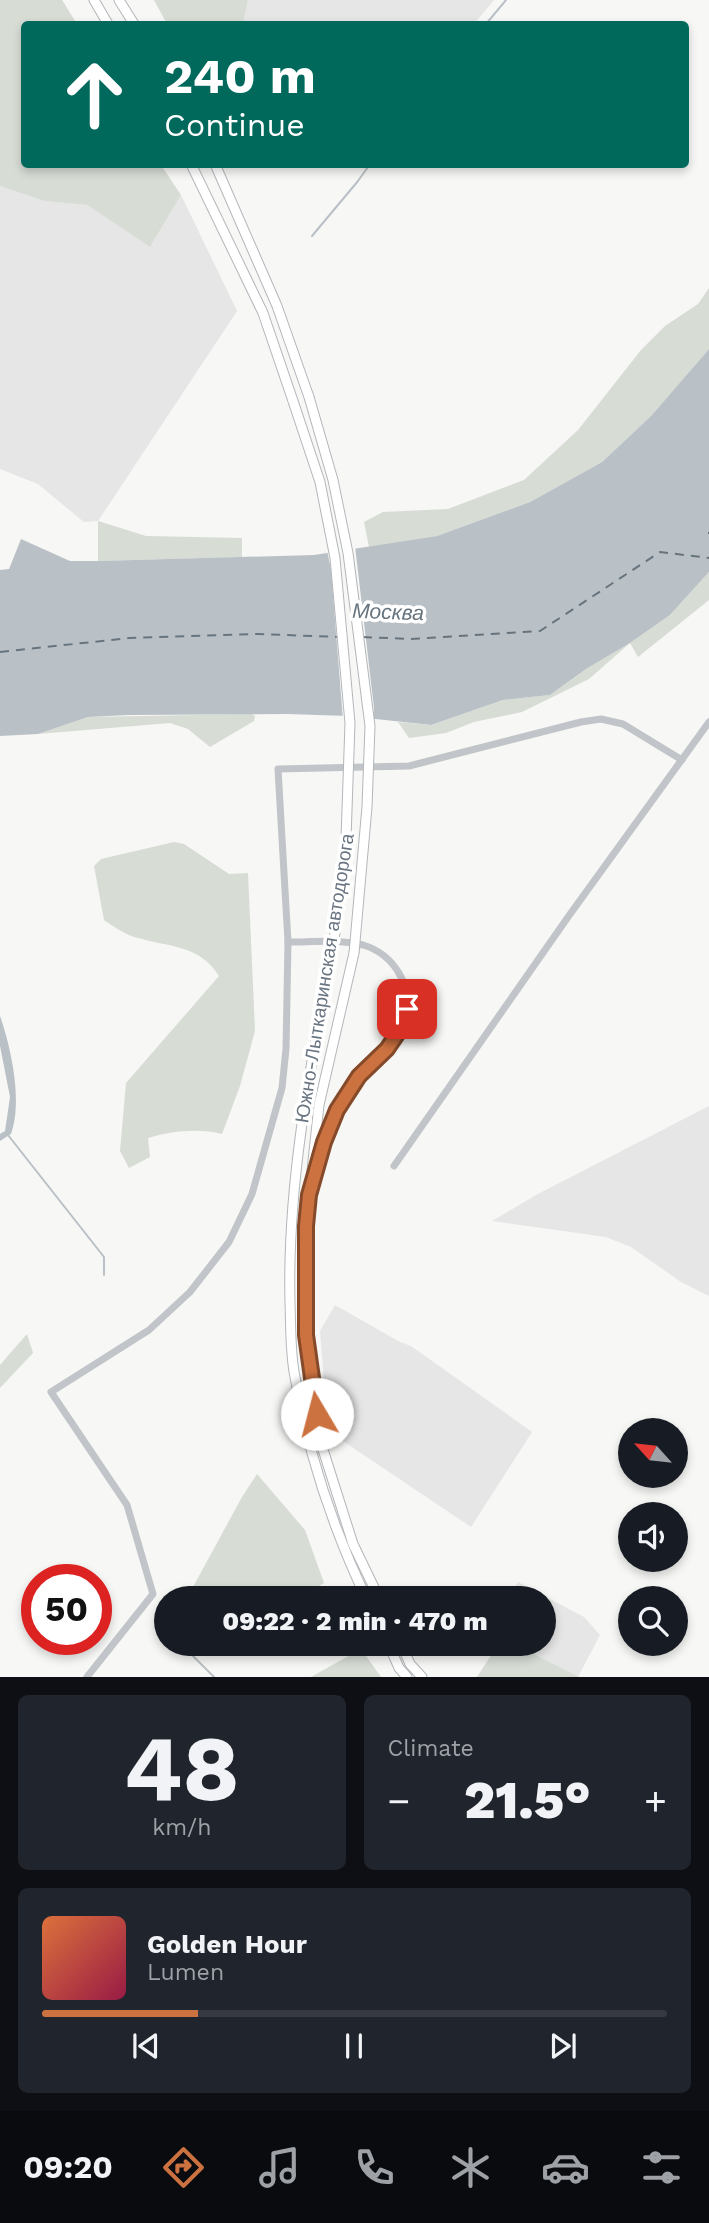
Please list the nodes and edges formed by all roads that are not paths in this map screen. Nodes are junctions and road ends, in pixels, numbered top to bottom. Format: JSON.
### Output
{"nodes":[{"id":1,"x":94,"y":0,"type":"edge"},
{"id":2,"x":119,"y":0,"type":"edge"},
{"id":3,"x":106,"y":21,"type":"edge"},
{"id":4,"x":132,"y":21,"type":"edge"},
{"id":5,"x":193,"y":168,"type":"edge"},
{"id":6,"x":217,"y":168,"type":"edge"},
{"id":7,"x":709,"y":722,"type":"edge"},
{"id":8,"x":682,"y":760,"type":"junction"},
{"id":9,"x":288,"y":942,"type":"junction"},
{"id":10,"x":394,"y":1166,"type":"dead end"},
{"id":11,"x":309,"y":1195,"type":"junction"},
{"id":12,"x":360,"y":1586,"type":"edge"},
{"id":13,"x":373,"y":1586,"type":"edge"},
{"id":14,"x":394,"y":1656,"type":"edge"},
{"id":15,"x":407,"y":1656,"type":"edge"},
{"id":16,"x":87,"y":1677,"type":"edge"},
{"id":17,"x":407,"y":1677,"type":"edge"},
{"id":18,"x":422,"y":1677,"type":"edge"}],
"edges":[{"from":1,"to":3,"type":"main road"},
{"from":2,"to":4,"type":"main road"},
{"from":5,"to":12,"type":"main road","name":"Южно-Лыткаринская автодорога","bridge":true},
{"from":6,"to":11,"type":"main road","name":"Южно-Лыткаринская автодорога","bridge":true},
{"from":7,"to":8,"type":"street"},
{"from":8,"to":9,"type":"street"},
{"from":8,"to":10,"type":"street"},
{"from":9,"to":11,"type":"street"},
{"from":9,"to":16,"type":"street"},
{"from":11,"to":13,"type":"main road","name":"Южно-Лыткаринская автодорога"},
{"from":14,"to":17,"type":"main road"},
{"from":15,"to":18,"type":"main road"}]}
